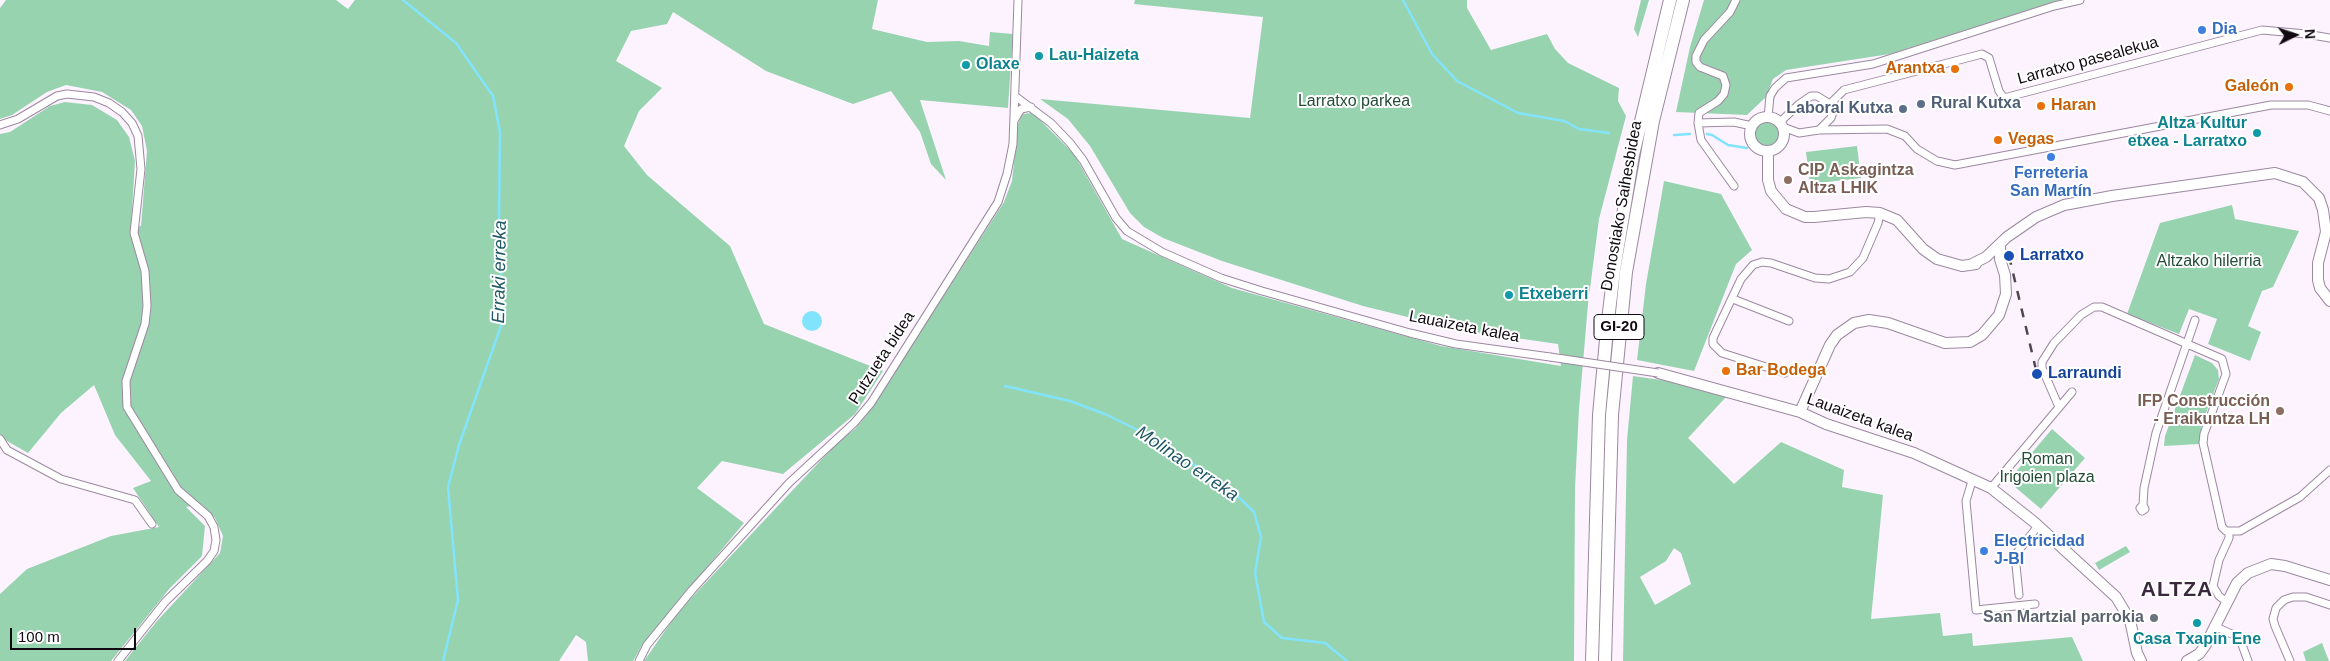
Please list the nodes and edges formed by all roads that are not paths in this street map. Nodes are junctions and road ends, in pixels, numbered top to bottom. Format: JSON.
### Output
{"nodes":[{"id":1,"x":1018,"y":0,"type":"edge"},
{"id":2,"x":1670,"y":0,"type":"edge"},
{"id":3,"x":1683,"y":0,"type":"edge"},
{"id":4,"x":1736,"y":0,"type":"edge"},
{"id":5,"x":2080,"y":0,"type":"edge"},
{"id":6,"x":2330,"y":38,"type":"edge"},
{"id":7,"x":1015,"y":96,"type":"junction"},
{"id":8,"x":1830,"y":104,"type":"junction"},
{"id":9,"x":1031,"y":107,"type":"junction"},
{"id":10,"x":2330,"y":111,"type":"edge"},
{"id":11,"x":1768,"y":116,"type":"junction"},
{"id":12,"x":1014,"y":122,"type":"junction"},
{"id":13,"x":1698,"y":123,"type":"junction"},
{"id":14,"x":0,"y":125,"type":"edge"},
{"id":15,"x":1782,"y":125,"type":"junction"},
{"id":16,"x":1752,"y":126,"type":"junction"},
{"id":17,"x":1819,"y":130,"type":"junction"},
{"id":18,"x":1768,"y":151,"type":"junction"},
{"id":19,"x":1734,"y":186,"type":"dead end"},
{"id":20,"x":1880,"y":213,"type":"junction"},
{"id":21,"x":2000,"y":244,"type":"junction"},
{"id":22,"x":1989,"y":255,"type":"junction"},
{"id":23,"x":1945,"y":262,"type":"junction"},
{"id":24,"x":1970,"y":265,"type":"junction"},
{"id":25,"x":2002,"y":267,"type":"junction"},
{"id":26,"x":1733,"y":299,"type":"junction"},
{"id":27,"x":2330,"y":301,"type":"edge"},
{"id":28,"x":2195,"y":320,"type":"dead end"},
{"id":29,"x":1789,"y":321,"type":"dead end"},
{"id":30,"x":2186,"y":344,"type":"junction"},
{"id":31,"x":1658,"y":373,"type":"joint"},
{"id":32,"x":1786,"y":373,"type":"dead end"},
{"id":33,"x":2072,"y":392,"type":"dead end"},
{"id":34,"x":2059,"y":408,"type":"junction"},
{"id":35,"x":1800,"y":412,"type":"junction"},
{"id":36,"x":0,"y":439,"type":"edge"},
{"id":37,"x":2330,"y":470,"type":"edge"},
{"id":38,"x":1972,"y":481,"type":"junction"},
{"id":39,"x":1991,"y":488,"type":"junction"},
{"id":40,"x":2143,"y":506,"type":"dead end"},
{"id":41,"x":152,"y":524,"type":"dead end"},
{"id":42,"x":2038,"y":526,"type":"junction"},
{"id":43,"x":2229,"y":533,"type":"junction"},
{"id":44,"x":2330,"y":580,"type":"edge"},
{"id":45,"x":2020,"y":595,"type":"dead end"},
{"id":46,"x":2227,"y":602,"type":"junction"},
{"id":47,"x":2035,"y":604,"type":"dead end"},
{"id":48,"x":2330,"y":605,"type":"edge"},
{"id":49,"x":2216,"y":627,"type":"junction"},
{"id":50,"x":118,"y":661,"type":"edge"},
{"id":51,"x":639,"y":661,"type":"edge"},
{"id":52,"x":1592,"y":661,"type":"edge"},
{"id":53,"x":1605,"y":661,"type":"edge"},
{"id":54,"x":2141,"y":661,"type":"edge"},
{"id":55,"x":2187,"y":661,"type":"edge"},
{"id":56,"x":2248,"y":661,"type":"edge"},
{"id":57,"x":2290,"y":661,"type":"edge"}],
"edges":[{"from":1,"to":7,"type":"street","name":"Putzueta bidea"},
{"from":2,"to":52,"type":"highway","name":"Donostiako Saihesbidea","number":"GI-20"},
{"from":3,"to":53,"type":"highway","name":"Donostiako Saihesbidea","number":"GI-20"},
{"from":4,"to":13,"type":"street"},
{"from":5,"to":11,"type":"street"},
{"from":6,"to":8,"type":"street","name":"Larratxo pasealekua"},
{"from":7,"to":9,"type":"street","name":"Lauaizeta kalea"},
{"from":7,"to":12,"type":"street","name":"Putzueta bidea"},
{"from":8,"to":15,"type":"street"},
{"from":8,"to":17,"type":"street"},
{"from":9,"to":12,"type":"street"},
{"from":9,"to":31,"type":"street","name":"Lauaizeta kalea","bridge":true},
{"from":10,"to":17,"type":"street"},
{"from":11,"to":15,"type":"street"},
{"from":11,"to":16,"type":"street"},
{"from":12,"to":51,"type":"street","name":"Putzueta bidea"},
{"from":13,"to":16,"type":"street"},
{"from":13,"to":19,"type":"street"},
{"from":14,"to":50,"type":"street"},
{"from":15,"to":17,"type":"street"},
{"from":15,"to":18,"type":"street"},
{"from":16,"to":18,"type":"street"},
{"from":18,"to":20,"type":"street"},
{"from":20,"to":23,"type":"street"},
{"from":20,"to":26,"type":"street"},
{"from":21,"to":22,"type":"street"},
{"from":21,"to":25,"type":"street"},
{"from":21,"to":27,"type":"street"},
{"from":22,"to":23,"type":"street"},
{"from":22,"to":24,"type":"street"},
{"from":22,"to":25,"type":"street"},
{"from":23,"to":24,"type":"street"},
{"from":24,"to":25,"type":"street"},
{"from":25,"to":35,"type":"street"},
{"from":26,"to":29,"type":"street"},
{"from":26,"to":32,"type":"street"},
{"from":28,"to":30,"type":"street"},
{"from":30,"to":34,"type":"street"},
{"from":30,"to":40,"type":"street"},
{"from":30,"to":43,"type":"street"},
{"from":31,"to":35,"type":"street","name":"Lauaizeta kalea"},
{"from":33,"to":34,"type":"street"},
{"from":34,"to":39,"type":"street"},
{"from":35,"to":38,"type":"street","name":"Lauaizeta kalea"},
{"from":36,"to":41,"type":"street"},
{"from":37,"to":43,"type":"street"},
{"from":38,"to":39,"type":"street","name":"Lauaizeta kalea"},
{"from":38,"to":47,"type":"street"},
{"from":39,"to":42,"type":"street","name":"Lauaizeta kalea"},
{"from":42,"to":45,"type":"street"},
{"from":42,"to":54,"type":"street","name":"Lauaizeta kalea"},
{"from":43,"to":46,"type":"street"},
{"from":44,"to":46,"type":"street"},
{"from":46,"to":49,"type":"street"},
{"from":48,"to":57,"type":"street"},
{"from":49,"to":55,"type":"street"},
{"from":49,"to":56,"type":"street"}]}
